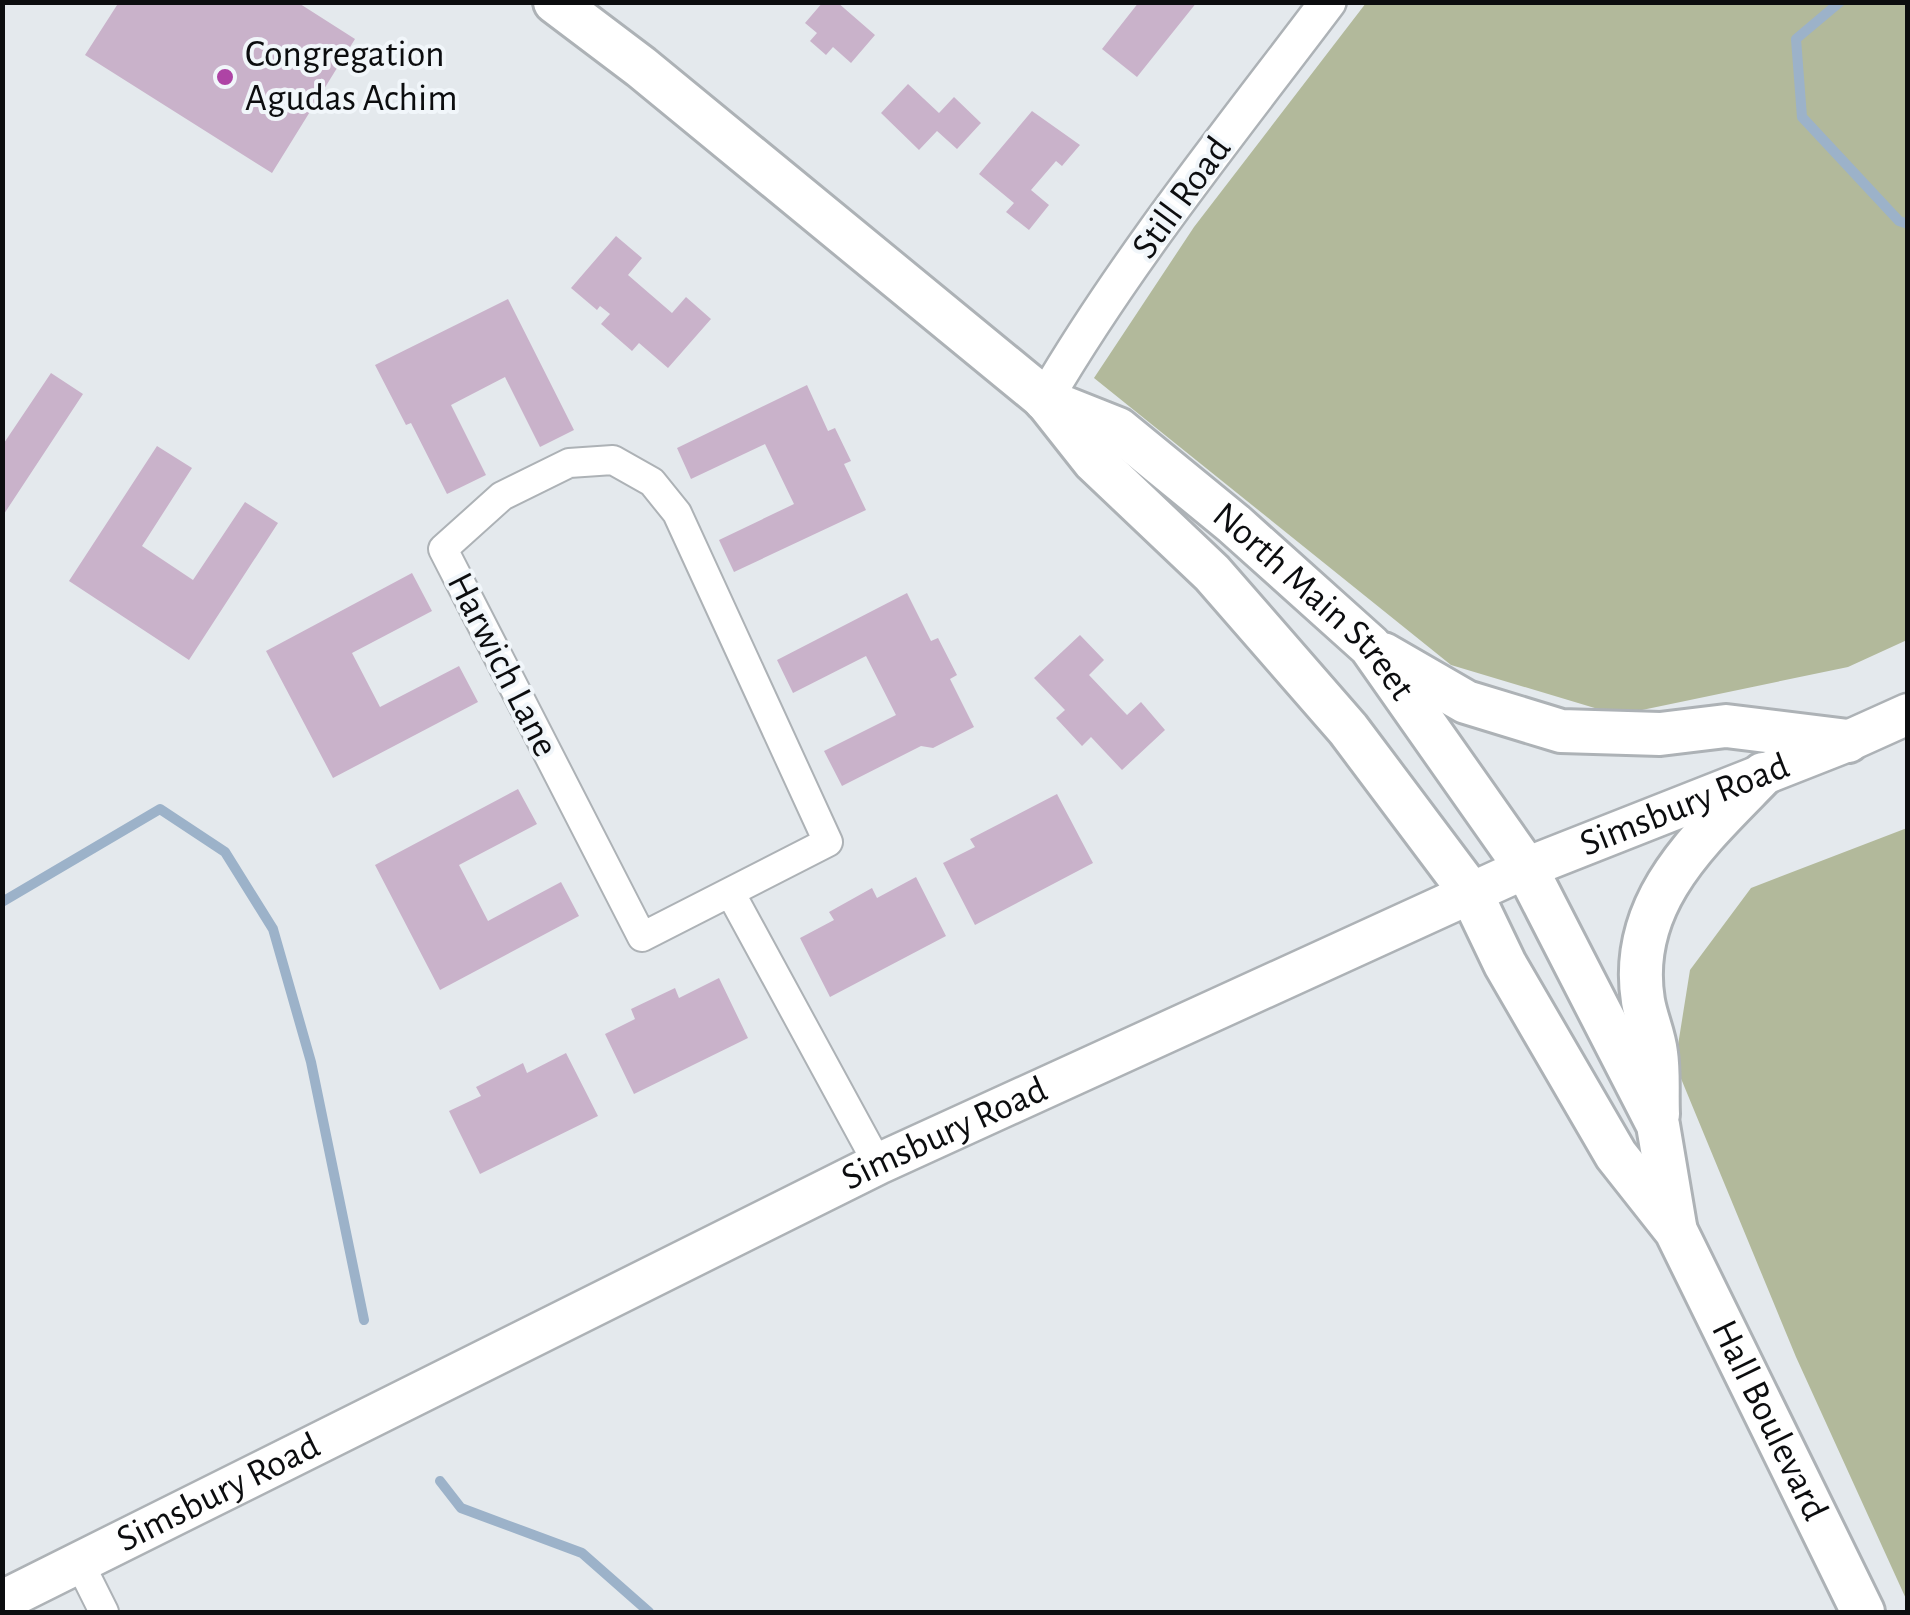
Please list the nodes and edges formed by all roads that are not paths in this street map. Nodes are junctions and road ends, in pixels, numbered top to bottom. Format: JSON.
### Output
{"nodes":[{"id":1,"x":555,"y":2,"type":"edge"},
{"id":2,"x":1328,"y":2,"type":"edge"},
{"id":3,"x":1045,"y":400,"type":"junction"},
{"id":4,"x":1370,"y":646,"type":"junction"},
{"id":5,"x":1908,"y":714,"type":"edge"},
{"id":6,"x":1848,"y":742,"type":"junction"},
{"id":7,"x":1762,"y":774,"type":"junction"},
{"id":8,"x":1526,"y":868,"type":"junction"},
{"id":9,"x":730,"y":892,"type":"junction"},
{"id":10,"x":1471,"y":893,"type":"junction"},
{"id":11,"x":1658,"y":1125,"type":"junction"},
{"id":12,"x":878,"y":1164,"type":"junction"},
{"id":13,"x":1676,"y":1232,"type":"junction"},
{"id":14,"x":80,"y":1562,"type":"junction"},
{"id":15,"x":2,"y":1600,"type":"edge"},
{"id":16,"x":104,"y":1612,"type":"edge"},
{"id":17,"x":1863,"y":1612,"type":"edge"}],
"edges":[{"from":1,"to":3,"type":"main road","name":"North Main Street"},
{"from":2,"to":3,"type":"street","name":"Still Road"},
{"from":3,"to":4,"type":"main road","name":"North Main Street"},
{"from":3,"to":10,"type":"main road","name":"North Main Street"},
{"from":4,"to":6,"type":"main road"},
{"from":4,"to":8,"type":"main road","name":"North Main Street"},
{"from":5,"to":6,"type":"main road","name":"Simsbury Road"},
{"from":6,"to":7,"type":"main road","name":"Simsbury Road"},
{"from":7,"to":8,"type":"main road","name":"Simsbury Road"},
{"from":7,"to":11,"type":"main road"},
{"from":8,"to":10,"type":"main road","name":"Simsbury Road"},
{"from":8,"to":11,"type":"main road","name":"Hall Boulevard"},
{"from":9,"to":9,"type":"street","name":"Harwich Lane"},
{"from":9,"to":12,"type":"street"},
{"from":10,"to":12,"type":"main road","name":"Simsbury Road"},
{"from":10,"to":13,"type":"main road","name":"Hall Boulevard"},
{"from":11,"to":13,"type":"main road","name":"Hall Boulevard"},
{"from":12,"to":14,"type":"main road","name":"Simsbury Road"},
{"from":13,"to":17,"type":"main road","name":"Hall Boulevard"},
{"from":14,"to":15,"type":"main road","name":"Simsbury Road"},
{"from":14,"to":16,"type":"street"}]}
